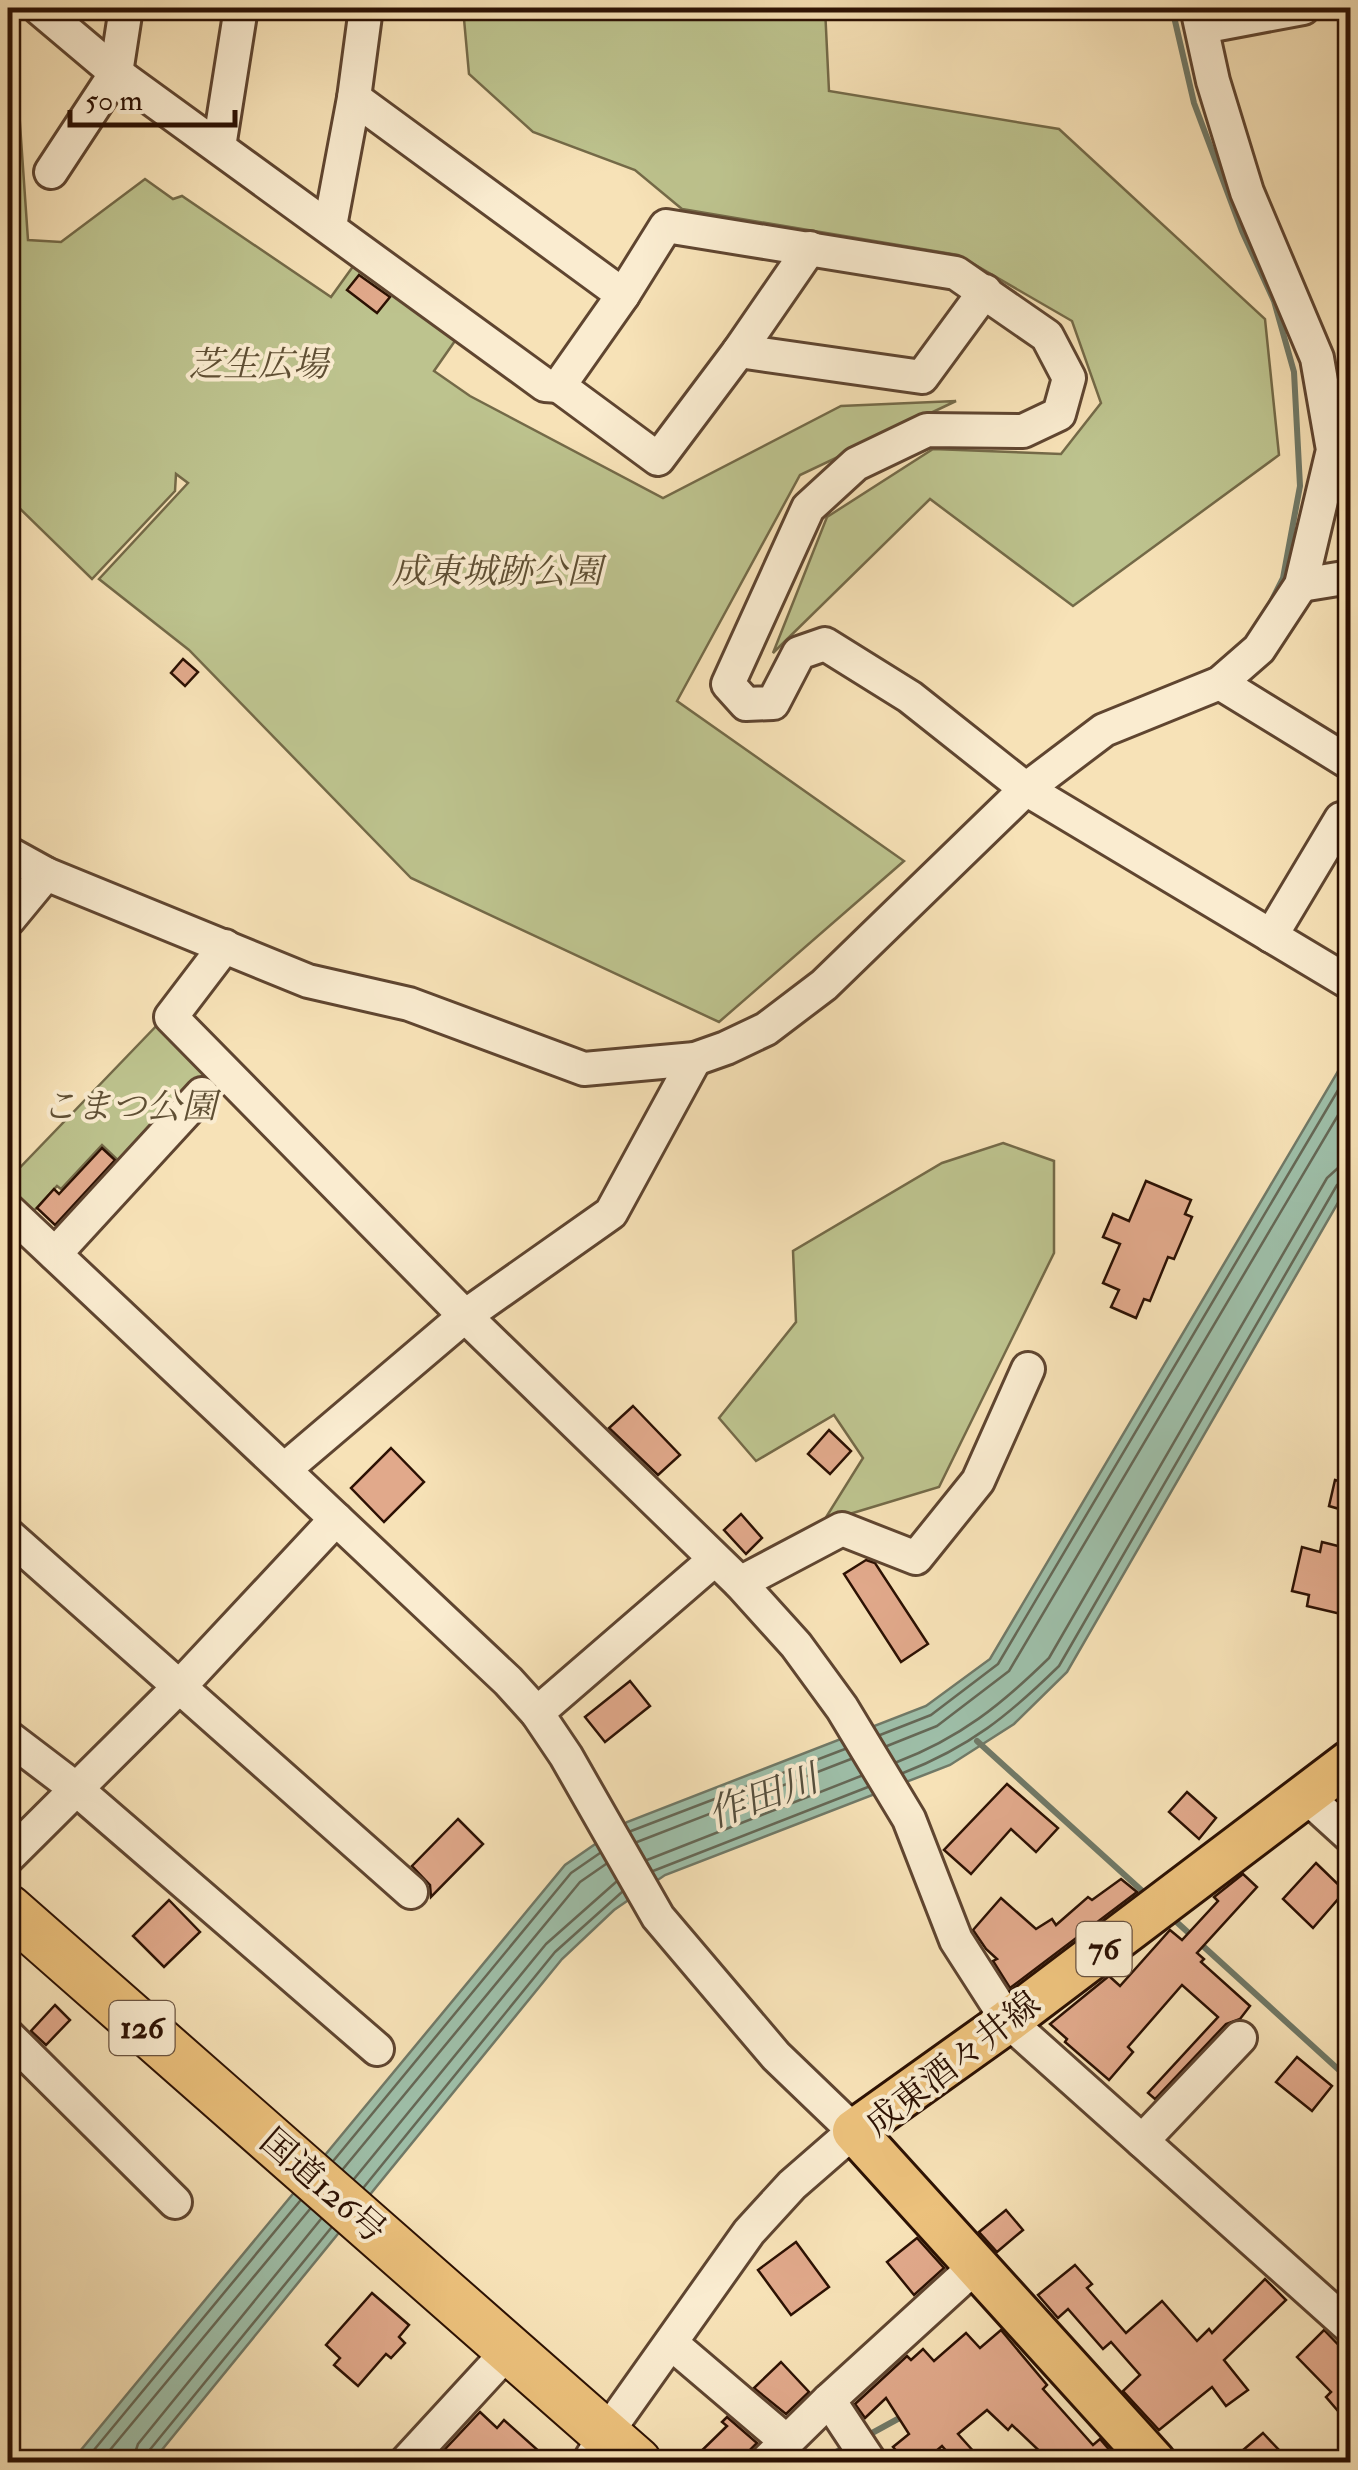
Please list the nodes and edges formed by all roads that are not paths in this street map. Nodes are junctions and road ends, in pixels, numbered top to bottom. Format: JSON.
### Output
{"nodes":[{"id":1,"x":39,"y":8,"type":"edge"},
{"id":2,"x":126,"y":8,"type":"edge"},
{"id":3,"x":241,"y":8,"type":"edge"},
{"id":4,"x":366,"y":8,"type":"edge"},
{"id":5,"x":1303,"y":8,"type":"edge"},
{"id":6,"x":1200,"y":18,"type":"edge"},
{"id":7,"x":116,"y":74,"type":"junction"},
{"id":8,"x":354,"y":98,"type":"junction"},
{"id":9,"x":219,"y":147,"type":"junction"},
{"id":10,"x":51,"y":172,"type":"dead end"},
{"id":11,"x":330,"y":226,"type":"junction"},
{"id":12,"x":810,"y":248,"type":"junction"},
{"id":13,"x":985,"y":291,"type":"junction"},
{"id":14,"x":622,"y":295,"type":"junction"},
{"id":15,"x":740,"y":351,"type":"junction"},
{"id":16,"x":559,"y":386,"type":"junction"},
{"id":17,"x":1350,"y":577,"type":"edge"},
{"id":18,"x":1301,"y":585,"type":"junction"},
{"id":19,"x":1220,"y":682,"type":"junction"},
{"id":20,"x":1350,"y":763,"type":"edge"},
{"id":21,"x":1019,"y":784,"type":"junction"},
{"id":22,"x":1341,"y":818,"type":"dead end"},
{"id":23,"x":8,"y":853,"type":"edge"},
{"id":24,"x":46,"y":874,"type":"junction"},
{"id":25,"x":8,"y":920,"type":"edge"},
{"id":26,"x":1271,"y":936,"type":"junction"},
{"id":27,"x":225,"y":946,"type":"junction"},
{"id":28,"x":1350,"y":983,"type":"edge"},
{"id":29,"x":694,"y":1059,"type":"junction"},
{"id":30,"x":202,"y":1094,"type":"dead end"},
{"id":31,"x":8,"y":1210,"type":"edge"},
{"id":32,"x":55,"y":1254,"type":"junction"},
{"id":33,"x":465,"y":1316,"type":"junction"},
{"id":34,"x":1028,"y":1369,"type":"dead end"},
{"id":35,"x":285,"y":1469,"type":"junction"},
{"id":36,"x":336,"y":1519,"type":"junction"},
{"id":37,"x":8,"y":1535,"type":"edge"},
{"id":38,"x":714,"y":1560,"type":"junction"},
{"id":39,"x":740,"y":1584,"type":"junction"},
{"id":40,"x":181,"y":1686,"type":"junction"},
{"id":41,"x":536,"y":1713,"type":"junction"},
{"id":42,"x":8,"y":1737,"type":"edge"},
{"id":43,"x":1350,"y":1762,"type":"edge"},
{"id":44,"x":75,"y":1788,"type":"junction"},
{"id":45,"x":1306,"y":1796,"type":"junction"},
{"id":46,"x":1350,"y":1836,"type":"edge"},
{"id":47,"x":8,"y":1857,"type":"edge"},
{"id":48,"x":411,"y":1892,"type":"dead end"},
{"id":49,"x":8,"y":1910,"type":"edge"},
{"id":50,"x":1008,"y":2021,"type":"junction"},
{"id":51,"x":8,"y":2036,"type":"edge"},
{"id":52,"x":1240,"y":2038,"type":"dead end"},
{"id":53,"x":376,"y":2049,"type":"dead end"},
{"id":54,"x":854,"y":2132,"type":"junction"},
{"id":55,"x":1142,"y":2141,"type":"junction"},
{"id":56,"x":176,"y":2202,"type":"dead end"},
{"id":57,"x":978,"y":2264,"type":"junction"},
{"id":58,"x":1350,"y":2327,"type":"edge"},
{"id":59,"x":671,"y":2343,"type":"junction"},
{"id":60,"x":510,"y":2349,"type":"junction"},
{"id":61,"x":829,"y":2400,"type":"junction"},
{"id":62,"x":776,"y":2452,"type":"edge"},
{"id":63,"x":611,"y":2453,"type":"edge"},
{"id":64,"x":406,"y":2462,"type":"edge"},
{"id":65,"x":870,"y":2462,"type":"edge"},
{"id":66,"x":1154,"y":2462,"type":"edge"}],
"edges":[{"from":1,"to":7,"type":"street"},
{"from":2,"to":7,"type":"street"},
{"from":3,"to":9,"type":"street"},
{"from":4,"to":8,"type":"street"},
{"from":5,"to":6,"type":"street"},
{"from":6,"to":18,"type":"street"},
{"from":7,"to":9,"type":"street"},
{"from":7,"to":10,"type":"street"},
{"from":8,"to":11,"type":"street"},
{"from":8,"to":14,"type":"street"},
{"from":9,"to":11,"type":"street"},
{"from":11,"to":16,"type":"street"},
{"from":12,"to":13,"type":"street"},
{"from":12,"to":14,"type":"street"},
{"from":12,"to":15,"type":"street"},
{"from":13,"to":15,"type":"street"},
{"from":13,"to":21,"type":"street"},
{"from":14,"to":16,"type":"street"},
{"from":15,"to":16,"type":"street"},
{"from":17,"to":18,"type":"street"},
{"from":18,"to":19,"type":"street"},
{"from":19,"to":20,"type":"street"},
{"from":19,"to":21,"type":"street"},
{"from":21,"to":26,"type":"street"},
{"from":21,"to":29,"type":"street"},
{"from":22,"to":26,"type":"street"},
{"from":23,"to":24,"type":"street"},
{"from":24,"to":25,"type":"street"},
{"from":24,"to":27,"type":"street"},
{"from":26,"to":28,"type":"street"},
{"from":27,"to":29,"type":"street"},
{"from":27,"to":33,"type":"street"},
{"from":29,"to":33,"type":"street"},
{"from":30,"to":32,"type":"street"},
{"from":31,"to":32,"type":"street"},
{"from":32,"to":35,"type":"street"},
{"from":33,"to":35,"type":"street"},
{"from":33,"to":38,"type":"street"},
{"from":34,"to":39,"type":"street"},
{"from":35,"to":36,"type":"street"},
{"from":36,"to":40,"type":"street"},
{"from":36,"to":41,"type":"street"},
{"from":37,"to":40,"type":"street"},
{"from":38,"to":39,"type":"street"},
{"from":38,"to":41,"type":"street"},
{"from":39,"to":50,"type":"street"},
{"from":40,"to":44,"type":"street"},
{"from":40,"to":48,"type":"street"},
{"from":41,"to":54,"type":"street"},
{"from":42,"to":44,"type":"street"},
{"from":43,"to":45,"type":"main road","name":"成東酒々井線","number":"76"},
{"from":44,"to":47,"type":"street"},
{"from":44,"to":53,"type":"street"},
{"from":45,"to":46,"type":"street"},
{"from":45,"to":50,"type":"main road","name":"成東酒々井線","number":"76"},
{"from":49,"to":60,"type":"highway","name":"国道126号","number":"126"},
{"from":50,"to":54,"type":"main road","name":"成東酒々井線","number":"76"},
{"from":50,"to":55,"type":"street"},
{"from":51,"to":56,"type":"street"},
{"from":52,"to":55,"type":"street"},
{"from":54,"to":57,"type":"main road","name":"成東酒々井線"},
{"from":54,"to":59,"type":"street"},
{"from":55,"to":58,"type":"street"},
{"from":57,"to":61,"type":"street"},
{"from":57,"to":66,"type":"main road","name":"成東酒々井線"},
{"from":59,"to":62,"type":"street"},
{"from":59,"to":63,"type":"street"},
{"from":60,"to":63,"type":"highway","name":"国道126号","number":"126"},
{"from":60,"to":64,"type":"street"},
{"from":61,"to":62,"type":"street"},
{"from":61,"to":65,"type":"street"}]}
